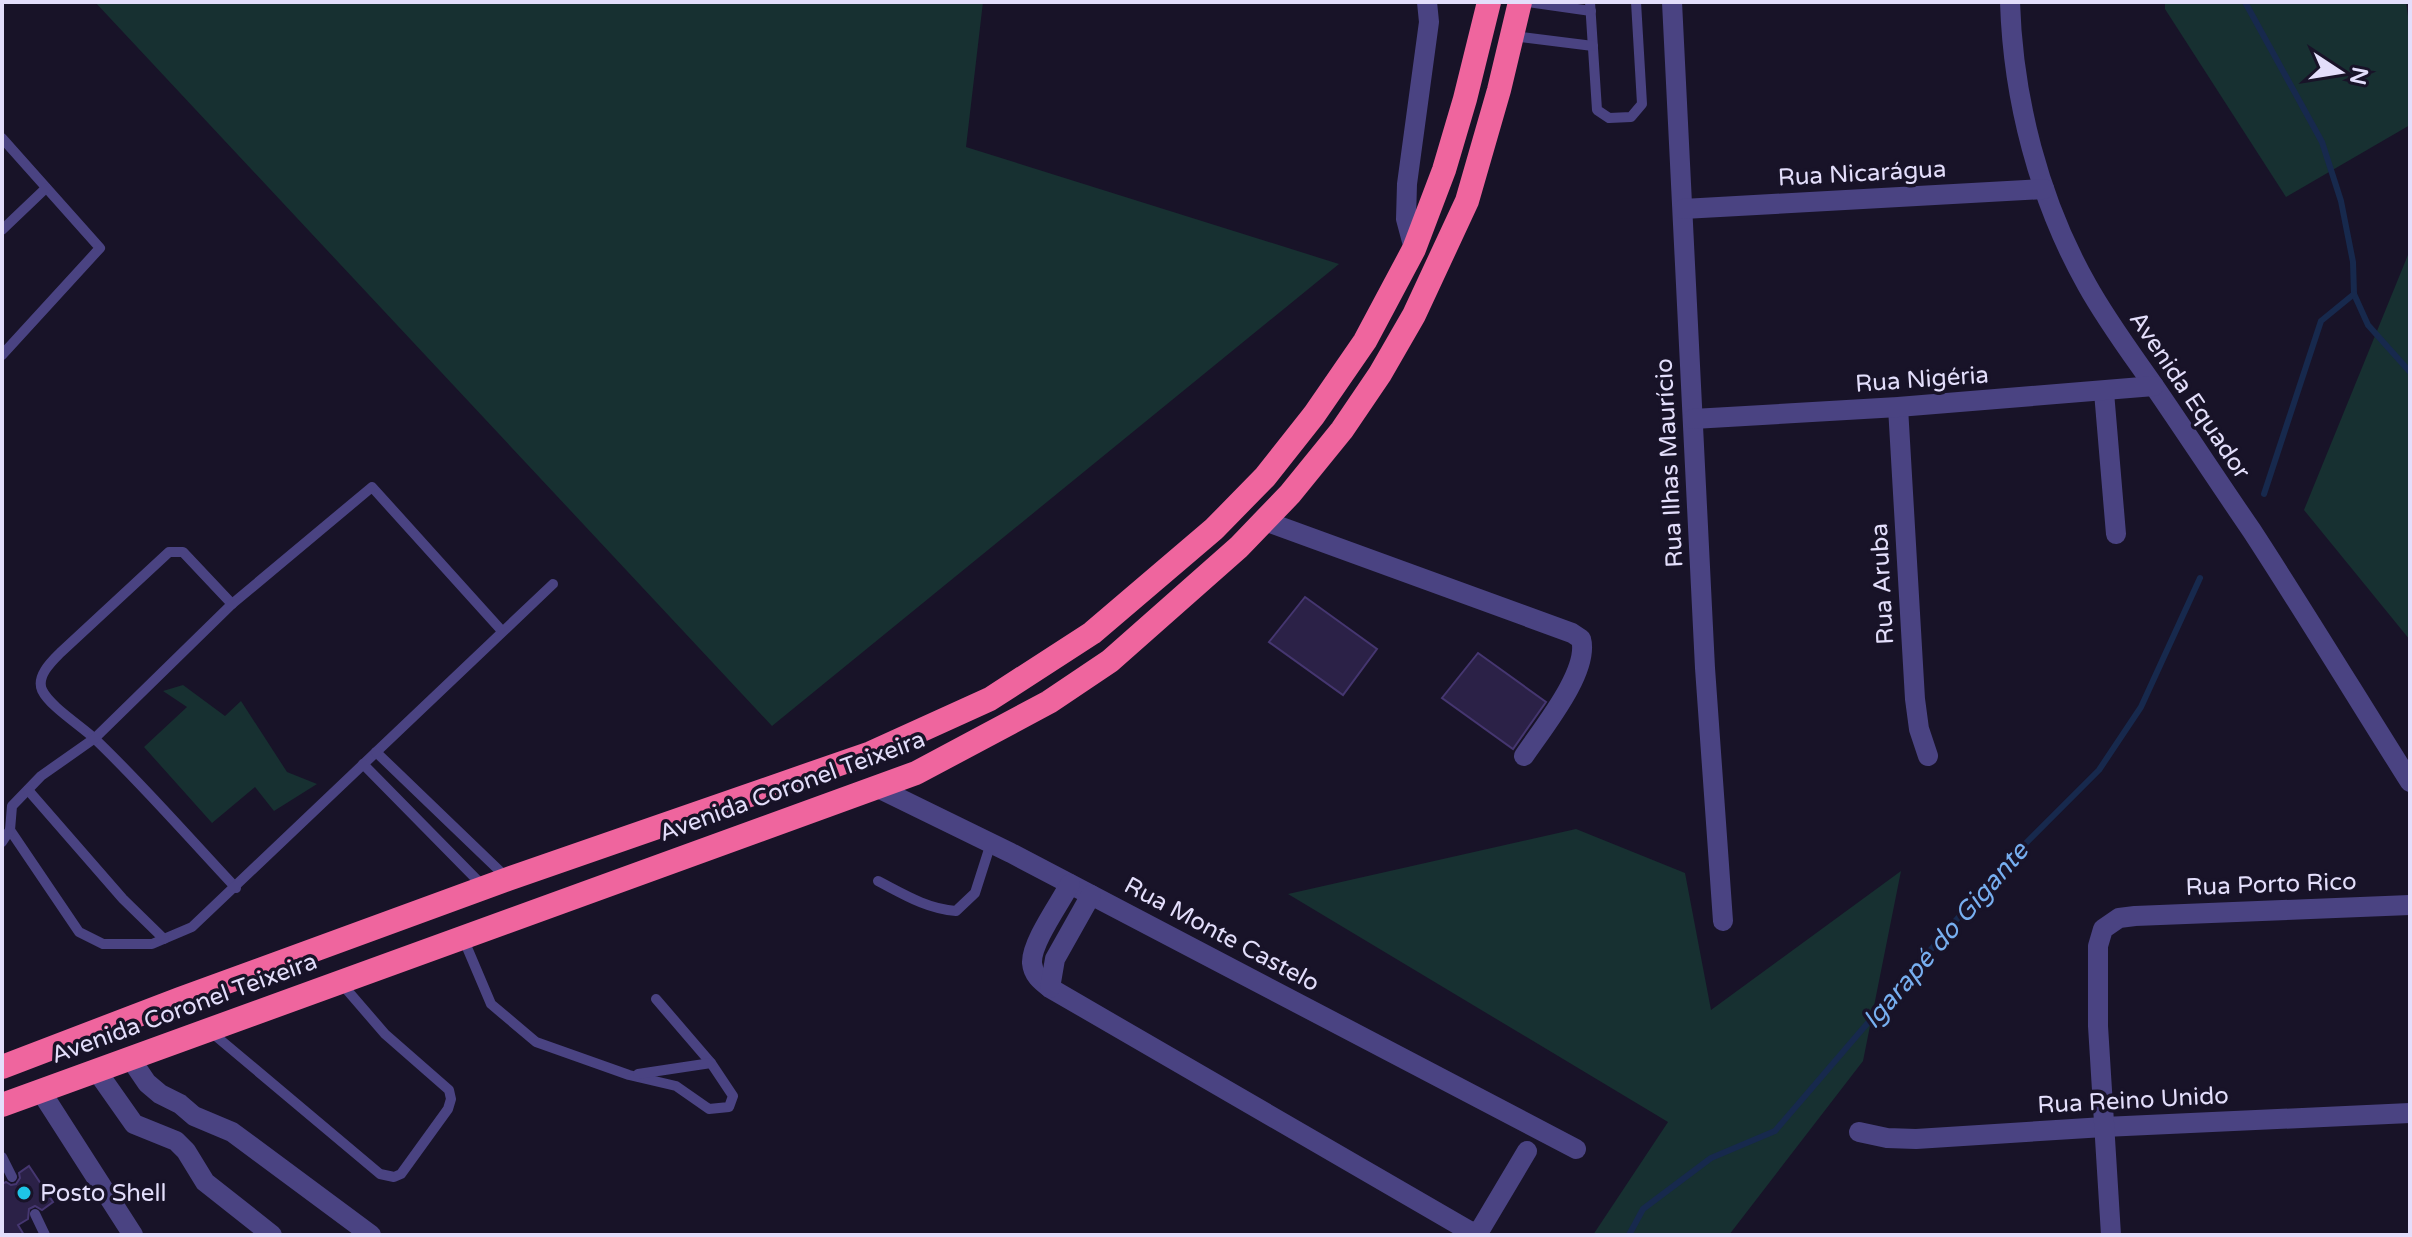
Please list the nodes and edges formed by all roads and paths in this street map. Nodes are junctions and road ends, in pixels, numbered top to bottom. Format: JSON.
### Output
{"nodes":[{"id":1,"x":1427,"y":2,"type":"edge"},
{"id":2,"x":1489,"y":2,"type":"edge"},
{"id":3,"x":1520,"y":2,"type":"edge"},
{"id":4,"x":1528,"y":2,"type":"edge"},
{"id":5,"x":1636,"y":2,"type":"edge"},
{"id":6,"x":1672,"y":2,"type":"edge"},
{"id":7,"x":2010,"y":2,"type":"edge"},
{"id":8,"x":1591,"y":6,"type":"edge"},
{"id":9,"x":1513,"y":36,"type":"junction"},
{"id":10,"x":1593,"y":46,"type":"junction"},
{"id":11,"x":2,"y":138,"type":"edge"},
{"id":12,"x":46,"y":188,"type":"junction"},
{"id":13,"x":2044,"y":189,"type":"junction"},
{"id":14,"x":1683,"y":209,"type":"junction"},
{"id":15,"x":2,"y":230,"type":"edge"},
{"id":16,"x":1414,"y":249,"type":"junction"},
{"id":17,"x":2,"y":355,"type":"edge"},
{"id":18,"x":2154,"y":386,"type":"junction"},
{"id":19,"x":2104,"y":392,"type":"junction"},
{"id":20,"x":1898,"y":407,"type":"junction"},
{"id":21,"x":1693,"y":419,"type":"junction"},
{"id":22,"x":1265,"y":521,"type":"junction"},
{"id":23,"x":2116,"y":534,"type":"dead end"},
{"id":24,"x":553,"y":584,"type":"dead end"},
{"id":25,"x":232,"y":604,"type":"junction"},
{"id":26,"x":502,"y":631,"type":"junction"},
{"id":27,"x":95,"y":738,"type":"junction"},
{"id":28,"x":376,"y":752,"type":"junction"},
{"id":29,"x":1524,"y":756,"type":"dead end"},
{"id":30,"x":1928,"y":756,"type":"dead end"},
{"id":31,"x":363,"y":764,"type":"junction"},
{"id":32,"x":2410,"y":782,"type":"edge"},
{"id":33,"x":878,"y":788,"type":"junction"},
{"id":34,"x":28,"y":790,"type":"junction"},
{"id":35,"x":10,"y":830,"type":"junction"},
{"id":36,"x":2,"y":842,"type":"edge"},
{"id":37,"x":991,"y":843,"type":"junction"},
{"id":38,"x":878,"y":881,"type":"dead end"},
{"id":39,"x":497,"y":884,"type":"junction"},
{"id":40,"x":1070,"y":884,"type":"junction"},
{"id":41,"x":236,"y":888,"type":"junction"},
{"id":42,"x":1091,"y":895,"type":"junction"},
{"id":43,"x":2410,"y":905,"type":"edge"},
{"id":44,"x":1723,"y":921,"type":"dead end"},
{"id":45,"x":463,"y":936,"type":"junction"},
{"id":46,"x":164,"y":939,"type":"junction"},
{"id":47,"x":339,"y":981,"type":"junction"},
{"id":48,"x":1050,"y":988,"type":"junction"},
{"id":49,"x":656,"y":999,"type":"dead end"},
{"id":50,"x":209,"y":1030,"type":"junction"},
{"id":51,"x":130,"y":1058,"type":"junction"},
{"id":52,"x":711,"y":1063,"type":"junction"},
{"id":53,"x":2,"y":1067,"type":"edge"},
{"id":54,"x":96,"y":1070,"type":"junction"},
{"id":55,"x":629,"y":1075,"type":"junction"},
{"id":56,"x":40,"y":1090,"type":"junction"},
{"id":57,"x":2,"y":1105,"type":"edge"},
{"id":58,"x":2410,"y":1113,"type":"edge"},
{"id":59,"x":2104,"y":1127,"type":"junction"},
{"id":60,"x":1859,"y":1132,"type":"dead end"},
{"id":61,"x":1576,"y":1149,"type":"dead end"},
{"id":62,"x":1527,"y":1151,"type":"dead end"},
{"id":63,"x":2,"y":1157,"type":"edge"},
{"id":64,"x":12,"y":1177,"type":"dead end"},
{"id":65,"x":35,"y":1214,"type":"dead end"},
{"id":66,"x":45,"y":1235,"type":"edge"},
{"id":67,"x":133,"y":1235,"type":"edge"},
{"id":68,"x":272,"y":1235,"type":"edge"},
{"id":69,"x":371,"y":1235,"type":"edge"},
{"id":70,"x":2111,"y":1235,"type":"edge"}],
"edges":[{"from":1,"to":16,"type":"street"},
{"from":2,"to":16,"type":"highway","name":"Avenida Coronel Teixeira"},
{"from":3,"to":9,"type":"highway","name":"Avenida Coronel Teixeira"},
{"from":4,"to":8,"type":"lane"},
{"from":5,"to":10,"type":"lane"},
{"from":6,"to":14,"type":"street","name":"Rua Ilhas Maurício"},
{"from":7,"to":13,"type":"street","name":"Avenida Equador"},
{"from":8,"to":10,"type":"lane"},
{"from":9,"to":10,"type":"lane"},
{"from":9,"to":22,"type":"highway","name":"Avenida Coronel Teixeira"},
{"from":11,"to":12,"type":"lane"},
{"from":12,"to":15,"type":"lane"},
{"from":12,"to":17,"type":"lane"},
{"from":13,"to":14,"type":"street","name":"Rua Nicarágua"},
{"from":13,"to":18,"type":"street","name":"Avenida Equador"},
{"from":14,"to":21,"type":"street","name":"Rua Ilhas Maurício"},
{"from":16,"to":39,"type":"highway","name":"Avenida Coronel Teixeira"},
{"from":18,"to":19,"type":"street","name":"Rua Nigéria"},
{"from":18,"to":32,"type":"street","name":"Avenida Equador"},
{"from":19,"to":20,"type":"street","name":"Rua Nigéria"},
{"from":19,"to":23,"type":"street"},
{"from":20,"to":21,"type":"street","name":"Rua Nigéria"},
{"from":20,"to":30,"type":"street","name":"Rua Aruba"},
{"from":21,"to":44,"type":"street","name":"Rua Ilhas Maurício"},
{"from":22,"to":29,"type":"street"},
{"from":22,"to":33,"type":"highway","name":"Avenida Coronel Teixeira"},
{"from":24,"to":26,"type":"lane"},
{"from":25,"to":26,"type":"lane"},
{"from":25,"to":27,"type":"lane"},
{"from":25,"to":27,"type":"lane"},
{"from":26,"to":28,"type":"lane"},
{"from":27,"to":34,"type":"lane"},
{"from":27,"to":41,"type":"lane"},
{"from":28,"to":31,"type":"lane"},
{"from":28,"to":39,"type":"lane"},
{"from":31,"to":39,"type":"lane"},
{"from":31,"to":41,"type":"lane"},
{"from":33,"to":37,"type":"street","name":"Rua Monte Castelo"},
{"from":33,"to":45,"type":"highway","name":"Avenida Coronel Teixeira"},
{"from":34,"to":35,"type":"lane"},
{"from":34,"to":46,"type":"lane"},
{"from":35,"to":36,"type":"lane"},
{"from":35,"to":46,"type":"lane"},
{"from":37,"to":38,"type":"lane"},
{"from":37,"to":40,"type":"street","name":"Rua Monte Castelo"},
{"from":39,"to":53,"type":"highway","name":"Avenida Coronel Teixeira"},
{"from":40,"to":42,"type":"street","name":"Rua Monte Castelo"},
{"from":40,"to":48,"type":"street"},
{"from":41,"to":46,"type":"lane"},
{"from":42,"to":48,"type":"street"},
{"from":42,"to":61,"type":"street","name":"Rua Monte Castelo"},
{"from":43,"to":59,"type":"street","name":"Rua Porto Rico"},
{"from":45,"to":47,"type":"highway","name":"Avenida Coronel Teixeira"},
{"from":45,"to":55,"type":"lane"},
{"from":47,"to":50,"type":"highway","name":"Avenida Coronel Teixeira"},
{"from":47,"to":50,"type":"lane"},
{"from":48,"to":62,"type":"street"},
{"from":49,"to":52,"type":"lane"},
{"from":50,"to":51,"type":"highway","name":"Avenida Coronel Teixeira"},
{"from":51,"to":54,"type":"highway","name":"Avenida Coronel Teixeira"},
{"from":51,"to":69,"type":"street"},
{"from":52,"to":55,"type":"lane"},
{"from":52,"to":55,"type":"lane"},
{"from":54,"to":56,"type":"highway","name":"Avenida Coronel Teixeira"},
{"from":54,"to":68,"type":"street"},
{"from":56,"to":57,"type":"highway","name":"Avenida Coronel Teixeira"},
{"from":56,"to":67,"type":"street"},
{"from":58,"to":59,"type":"street","name":"Rua Reino Unido"},
{"from":59,"to":60,"type":"street","name":"Rua Reino Unido"},
{"from":59,"to":70,"type":"street"},
{"from":63,"to":64,"type":"lane"},
{"from":65,"to":66,"type":"lane"}]}
